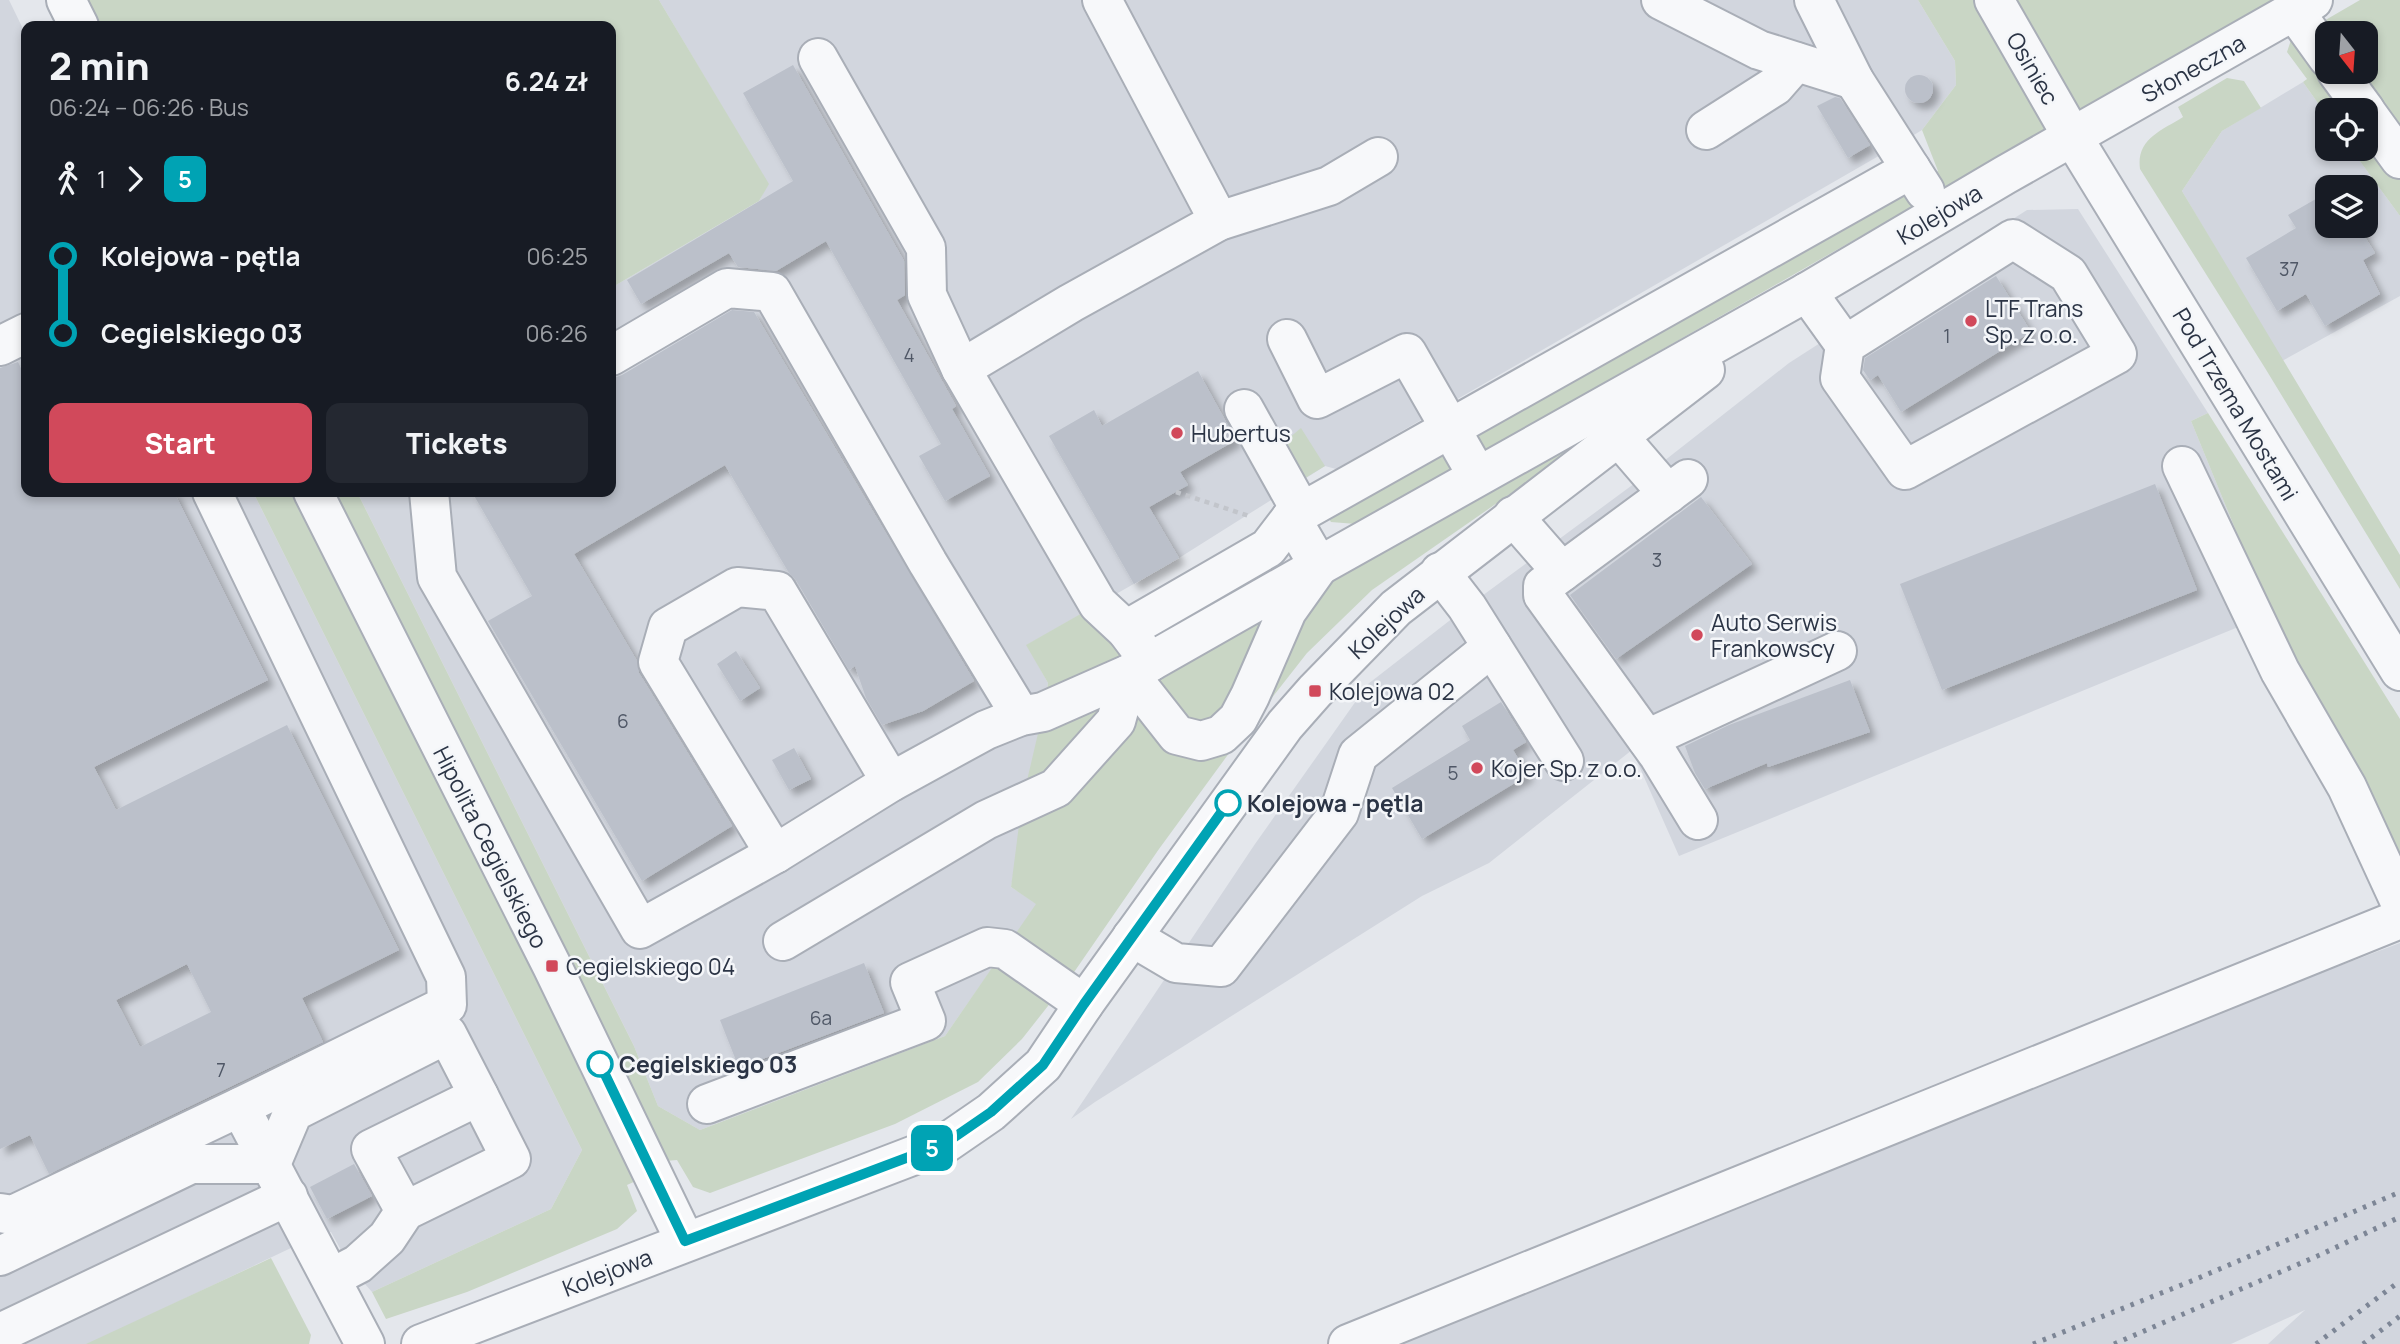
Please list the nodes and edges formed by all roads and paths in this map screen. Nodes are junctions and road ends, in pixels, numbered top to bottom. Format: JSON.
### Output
{"nodes":[{"id":1,"x":66,"y":0,"type":"edge"},
{"id":2,"x":1102,"y":0,"type":"edge"},
{"id":3,"x":1661,"y":0,"type":"edge"},
{"id":4,"x":1724,"y":0,"type":"edge"},
{"id":5,"x":1814,"y":0,"type":"edge"},
{"id":6,"x":1994,"y":0,"type":"edge"},
{"id":7,"x":2303,"y":6,"type":"edge"},
{"id":8,"x":76,"y":21,"type":"edge"},
{"id":9,"x":2315,"y":31,"type":"edge"},
{"id":10,"x":1759,"y":50,"type":"junction"},
{"id":11,"x":818,"y":58,"type":"dead end"},
{"id":12,"x":1796,"y":62,"type":"junction"},
{"id":13,"x":1854,"y":80,"type":"junction"},
{"id":14,"x":2378,"y":129,"type":"edge"},
{"id":15,"x":1706,"y":130,"type":"dead end"},
{"id":16,"x":2072,"y":136,"type":"junction"},
{"id":17,"x":1378,"y":157,"type":"dead end"},
{"id":18,"x":2400,"y":159,"type":"edge"},
{"id":19,"x":1910,"y":169,"type":"junction"},
{"id":20,"x":1939,"y":214,"type":"junction"},
{"id":21,"x":1219,"y":221,"type":"junction"},
{"id":22,"x":1807,"y":292,"type":"junction"},
{"id":23,"x":1660,"y":310,"type":"junction"},
{"id":24,"x":21,"y":336,"type":"edge"},
{"id":25,"x":1287,"y":338,"type":"dead end"},
{"id":26,"x":1845,"y":345,"type":"junction"},
{"id":27,"x":0,"y":346,"type":"edge"},
{"id":28,"x":616,"y":353,"type":"edge"},
{"id":29,"x":1690,"y":356,"type":"junction"},
{"id":30,"x":961,"y":369,"type":"junction"},
{"id":31,"x":1244,"y":409,"type":"dead end"},
{"id":32,"x":1448,"y":428,"type":"junction"},
{"id":33,"x":1619,"y":436,"type":"junction"},
{"id":34,"x":2182,"y":466,"type":"dead end"},
{"id":35,"x":1477,"y":475,"type":"junction"},
{"id":36,"x":1175,"y":492,"type":"dead end"},
{"id":37,"x":214,"y":497,"type":"edge"},
{"id":38,"x":316,"y":497,"type":"edge"},
{"id":39,"x":429,"y":497,"type":"edge"},
{"id":40,"x":1296,"y":514,"type":"junction"},
{"id":41,"x":1513,"y":516,"type":"junction"},
{"id":42,"x":1320,"y":566,"type":"junction"},
{"id":43,"x":1440,"y":572,"type":"junction"},
{"id":44,"x":1562,"y":572,"type":"junction"},
{"id":45,"x":1126,"y":630,"type":"junction"},
{"id":46,"x":1492,"y":647,"type":"junction"},
{"id":47,"x":1837,"y":651,"type":"dead end"},
{"id":48,"x":1139,"y":668,"type":"junction"},
{"id":49,"x":2400,"y":671,"type":"edge"},
{"id":50,"x":1021,"y":716,"type":"junction"},
{"id":51,"x":1647,"y":739,"type":"junction"},
{"id":52,"x":1564,"y":761,"type":"dead end"},
{"id":53,"x":891,"y":782,"type":"junction"},
{"id":54,"x":1698,"y":820,"type":"dead end"},
{"id":55,"x":775,"y":853,"type":"junction"},
{"id":56,"x":2400,"y":902,"type":"edge"},
{"id":57,"x":2400,"y":919,"type":"edge"},
{"id":58,"x":1132,"y":937,"type":"junction"},
{"id":59,"x":783,"y":941,"type":"dead end"},
{"id":60,"x":1084,"y":1004,"type":"junction"},
{"id":61,"x":479,"y":1096,"type":"junction"},
{"id":62,"x":706,"y":1104,"type":"dead end"},
{"id":63,"x":240,"y":1107,"type":"junction"},
{"id":64,"x":279,"y":1180,"type":"junction"},
{"id":65,"x":405,"y":1211,"type":"junction"},
{"id":66,"x":0,"y":1213,"type":"edge"},
{"id":67,"x":685,"y":1241,"type":"junction"},
{"id":68,"x":0,"y":1256,"type":"edge"},
{"id":69,"x":331,"y":1278,"type":"junction"},
{"id":70,"x":0,"y":1333,"type":"edge"},
{"id":71,"x":365,"y":1344,"type":"edge"},
{"id":72,"x":421,"y":1344,"type":"edge"},
{"id":73,"x":1348,"y":1344,"type":"edge"}],
"edges":[{"from":1,"to":8,"type":"street"},
{"from":2,"to":21,"type":"street"},
{"from":3,"to":10,"type":"street"},
{"from":4,"to":10,"type":"street"},
{"from":5,"to":13,"type":"street"},
{"from":6,"to":16,"type":"street","name":"Osiniec"},
{"from":7,"to":9,"type":"street"},
{"from":7,"to":16,"type":"street","name":"Słoneczna"},
{"from":10,"to":12,"type":"street"},
{"from":11,"to":30,"type":"street"},
{"from":12,"to":13,"type":"street"},
{"from":12,"to":15,"type":"street"},
{"from":13,"to":19,"type":"street"},
{"from":14,"to":18,"type":"street"},
{"from":16,"to":20,"type":"street","name":"Kolejowa"},
{"from":16,"to":49,"type":"street","name":"Pod Trzema Mostami"},
{"from":17,"to":21,"type":"street"},
{"from":19,"to":20,"type":"street"},
{"from":19,"to":23,"type":"street"},
{"from":20,"to":22,"type":"street","name":"Kolejowa"},
{"from":21,"to":30,"type":"street"},
{"from":22,"to":26,"type":"street"},
{"from":22,"to":29,"type":"street","name":"Kolejowa"},
{"from":22,"to":33,"type":"street","name":"Kolejowa"},
{"from":23,"to":29,"type":"street"},
{"from":23,"to":32,"type":"street"},
{"from":24,"to":27,"type":"street"},
{"from":25,"to":32,"type":"street"},
{"from":26,"to":26,"type":"street"},
{"from":28,"to":50,"type":"street"},
{"from":29,"to":35,"type":"street","name":"Kolejowa"},
{"from":30,"to":45,"type":"street"},
{"from":31,"to":40,"type":"street"},
{"from":32,"to":35,"type":"street"},
{"from":32,"to":40,"type":"street"},
{"from":33,"to":41,"type":"street","name":"Kolejowa"},
{"from":33,"to":44,"type":"street"},
{"from":34,"to":56,"type":"street"},
{"from":35,"to":42,"type":"street","name":"Kolejowa"},
{"from":36,"to":40,"type":"path"},
{"from":37,"to":63,"type":"street"},
{"from":38,"to":67,"type":"street","name":"Hipolita Cegielskiego"},
{"from":39,"to":55,"type":"street"},
{"from":40,"to":42,"type":"street"},
{"from":40,"to":45,"type":"street"},
{"from":41,"to":43,"type":"street","name":"Kolejowa"},
{"from":41,"to":44,"type":"street"},
{"from":42,"to":48,"type":"street","name":"Kolejowa"},
{"from":42,"to":48,"type":"street","name":"Kolejowa"},
{"from":43,"to":46,"type":"street"},
{"from":43,"to":58,"type":"street","name":"Kolejowa"},
{"from":44,"to":51,"type":"street"},
{"from":45,"to":48,"type":"street"},
{"from":46,"to":52,"type":"street"},
{"from":46,"to":58,"type":"street"},
{"from":47,"to":51,"type":"street"},
{"from":48,"to":50,"type":"street"},
{"from":48,"to":59,"type":"street"},
{"from":50,"to":53,"type":"street"},
{"from":51,"to":54,"type":"street"},
{"from":53,"to":55,"type":"street"},
{"from":53,"to":55,"type":"street"},
{"from":57,"to":73,"type":"street"},
{"from":58,"to":60,"type":"street","name":"Kolejowa"},
{"from":60,"to":62,"type":"street"},
{"from":60,"to":67,"type":"street","name":"Kolejowa"},
{"from":61,"to":64,"type":"street"},
{"from":61,"to":65,"type":"street"},
{"from":61,"to":65,"type":"street"},
{"from":63,"to":64,"type":"street"},
{"from":63,"to":66,"type":"street"},
{"from":64,"to":68,"type":"street"},
{"from":64,"to":69,"type":"street"},
{"from":64,"to":70,"type":"street"},
{"from":65,"to":69,"type":"street"},
{"from":67,"to":72,"type":"street","name":"Kolejowa"},
{"from":69,"to":71,"type":"street"}]}
